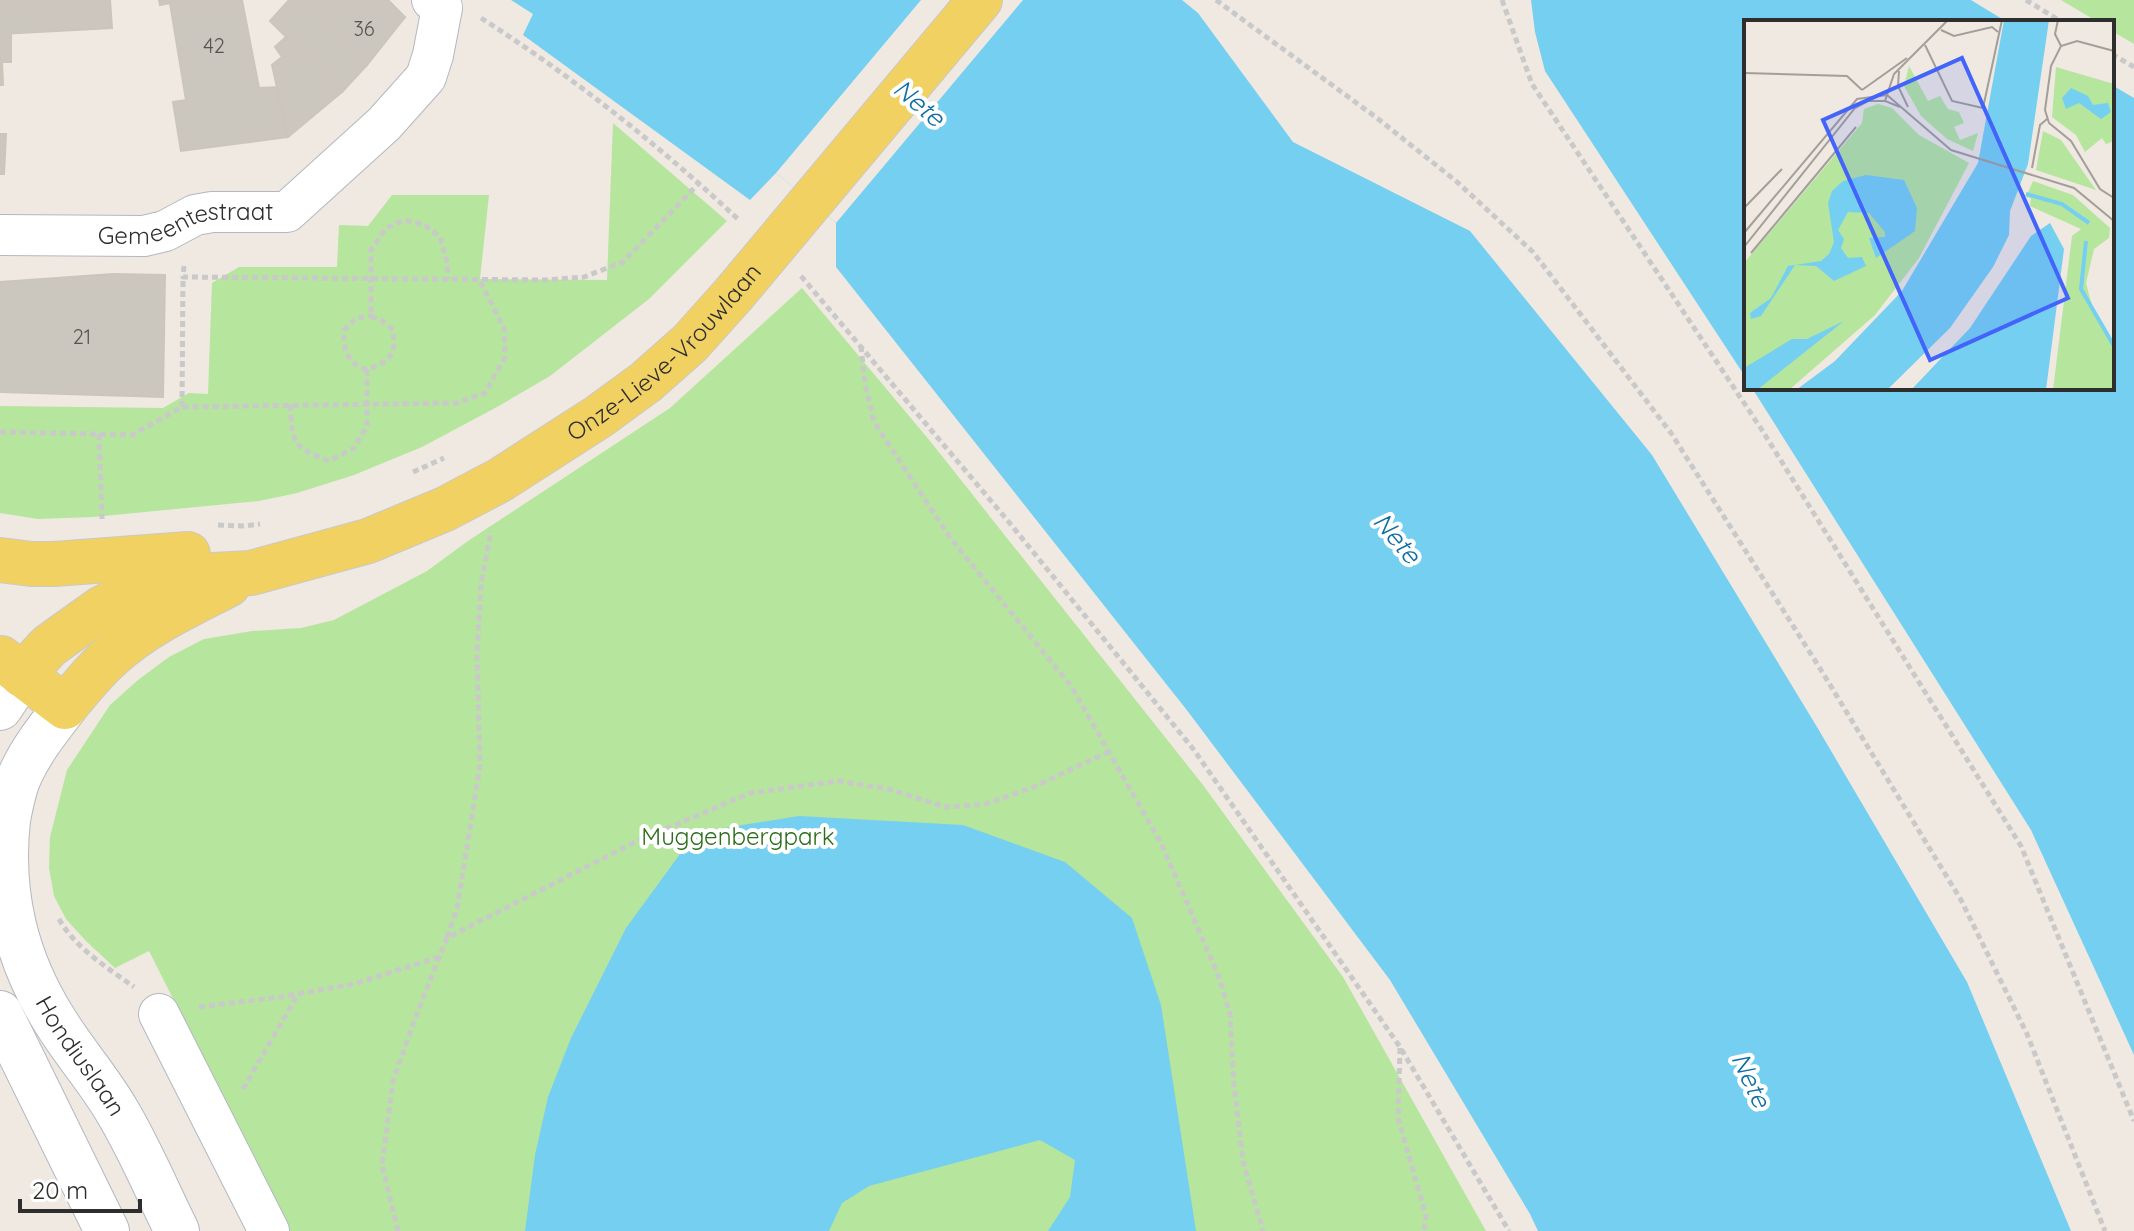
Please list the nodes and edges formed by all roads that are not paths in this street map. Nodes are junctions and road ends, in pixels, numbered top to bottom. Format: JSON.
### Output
{"nodes":[{"id":1,"x":980,"y":0,"type":"edge"},
{"id":2,"x":437,"y":4,"type":"edge"},
{"id":3,"x":0,"y":235,"type":"edge"},
{"id":4,"x":0,"y":560,"type":"edge"},
{"id":5,"x":251,"y":573,"type":"junction"},
{"id":6,"x":7,"y":680,"type":"edge"},
{"id":7,"x":65,"y":707,"type":"junction"},
{"id":8,"x":1,"y":872,"type":"edge"},
{"id":9,"x":0,"y":1013,"type":"edge"},
{"id":10,"x":159,"y":1014,"type":"road end"},
{"id":11,"x":107,"y":1231,"type":"edge"},
{"id":12,"x":177,"y":1231,"type":"edge"},
{"id":13,"x":269,"y":1231,"type":"edge"}],
"edges":[{"from":1,"to":5,"type":"main road","name":"Onze-Lieve-Vrouwlaan"},
{"from":2,"to":3,"type":"street","name":"Gemeentestraat"},
{"from":4,"to":5,"type":"main road"},
{"from":5,"to":6,"type":"main road"},
{"from":5,"to":7,"type":"main road"},
{"from":6,"to":7,"type":"main road"},
{"from":7,"to":8,"type":"street","name":"Hondiuslaan"},
{"from":8,"to":12,"type":"street","name":"Hondiuslaan"},
{"from":9,"to":11,"type":"street","name":"Hondiuslaan"},
{"from":10,"to":13,"type":"street"}]}
